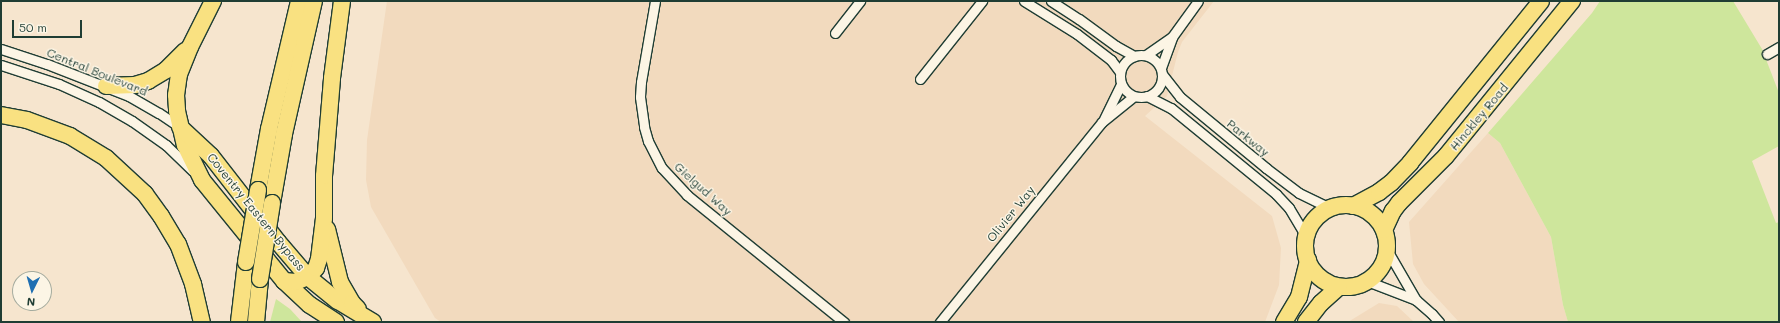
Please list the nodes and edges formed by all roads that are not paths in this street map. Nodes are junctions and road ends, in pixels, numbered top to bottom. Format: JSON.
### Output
{"nodes":[{"id":1,"x":213,"y":1,"type":"edge"},
{"id":2,"x":299,"y":1,"type":"edge"},
{"id":3,"x":314,"y":1,"type":"edge"},
{"id":4,"x":342,"y":1,"type":"edge"},
{"id":5,"x":655,"y":1,"type":"edge"},
{"id":6,"x":860,"y":1,"type":"edge"},
{"id":7,"x":982,"y":1,"type":"edge"},
{"id":8,"x":1024,"y":1,"type":"edge"},
{"id":9,"x":1051,"y":1,"type":"edge"},
{"id":10,"x":1198,"y":1,"type":"edge"},
{"id":11,"x":1541,"y":1,"type":"edge"},
{"id":12,"x":1572,"y":1,"type":"edge"},
{"id":13,"x":835,"y":33,"type":"dead end"},
{"id":14,"x":1172,"y":37,"type":"junction"},
{"id":15,"x":1779,"y":46,"type":"edge"},
{"id":16,"x":190,"y":47,"type":"junction"},
{"id":17,"x":1,"y":49,"type":"edge"},
{"id":18,"x":1767,"y":54,"type":"dead end"},
{"id":19,"x":1146,"y":55,"type":"junction"},
{"id":20,"x":1134,"y":56,"type":"junction"},
{"id":21,"x":1,"y":65,"type":"edge"},
{"id":22,"x":1161,"y":71,"type":"junction"},
{"id":23,"x":1120,"y":72,"type":"junction"},
{"id":24,"x":920,"y":79,"type":"dead end"},
{"id":25,"x":1120,"y":84,"type":"junction"},
{"id":26,"x":106,"y":86,"type":"junction"},
{"id":27,"x":1147,"y":96,"type":"junction"},
{"id":28,"x":1133,"y":97,"type":"junction"},
{"id":29,"x":1,"y":115,"type":"edge"},
{"id":30,"x":1102,"y":122,"type":"junction"},
{"id":31,"x":180,"y":127,"type":"junction"},
{"id":32,"x":202,"y":180,"type":"junction"},
{"id":33,"x":1353,"y":206,"type":"junction"},
{"id":34,"x":1330,"y":208,"type":"junction"},
{"id":35,"x":324,"y":218,"type":"junction"},
{"id":36,"x":1384,"y":230,"type":"junction"},
{"id":37,"x":1305,"y":235,"type":"junction"},
{"id":38,"x":1387,"y":250,"type":"junction"},
{"id":39,"x":1308,"y":260,"type":"junction"},
{"id":40,"x":308,"y":277,"type":"junction"},
{"id":41,"x":284,"y":281,"type":"junction"},
{"id":42,"x":1367,"y":281,"type":"junction"},
{"id":43,"x":1339,"y":287,"type":"junction"},
{"id":44,"x":1416,"y":300,"type":"junction"},
{"id":45,"x":202,"y":322,"type":"edge"},
{"id":46,"x":239,"y":322,"type":"edge"},
{"id":47,"x":256,"y":322,"type":"edge"},
{"id":48,"x":336,"y":322,"type":"edge"},
{"id":49,"x":373,"y":322,"type":"edge"},
{"id":50,"x":844,"y":322,"type":"edge"},
{"id":51,"x":940,"y":322,"type":"edge"},
{"id":52,"x":1284,"y":322,"type":"edge"},
{"id":53,"x":1306,"y":322,"type":"edge"},
{"id":54,"x":1439,"y":322,"type":"edge"}],
"edges":[{"from":1,"to":16,"type":"highway","name":"Coventry Eastern Bypass"},
{"from":2,"to":46,"type":"highway","bridge":true},
{"from":3,"to":47,"type":"highway","bridge":true},
{"from":4,"to":35,"type":"highway"},
{"from":5,"to":50,"type":"street","name":"Gielgud Way"},
{"from":6,"to":13,"type":"street"},
{"from":7,"to":24,"type":"street"},
{"from":8,"to":23,"type":"street"},
{"from":9,"to":20,"type":"street"},
{"from":10,"to":14,"type":"street"},
{"from":11,"to":33,"type":"highway","name":"Hinckley Road"},
{"from":12,"to":36,"type":"highway","name":"Hinckley Road"},
{"from":14,"to":19,"type":"street"},
{"from":14,"to":22,"type":"street"},
{"from":15,"to":18,"type":"street"},
{"from":16,"to":26,"type":"highway"},
{"from":16,"to":31,"type":"highway","name":"Coventry Eastern Bypass"},
{"from":17,"to":26,"type":"street","name":"Central Boulevard"},
{"from":19,"to":20,"type":"street"},
{"from":19,"to":22,"type":"street"},
{"from":20,"to":23,"type":"street"},
{"from":21,"to":32,"type":"street","name":"Central Boulevard"},
{"from":22,"to":27,"type":"street"},
{"from":22,"to":34,"type":"street","name":"Parkway"},
{"from":23,"to":25,"type":"street"},
{"from":25,"to":28,"type":"street"},
{"from":25,"to":30,"type":"street","name":"Olivier Way"},
{"from":26,"to":31,"type":"street","name":"Central Boulevard"},
{"from":27,"to":28,"type":"street"},
{"from":27,"to":37,"type":"street","name":"Parkway"},
{"from":28,"to":30,"type":"street","name":"Olivier Way"},
{"from":29,"to":45,"type":"highway"},
{"from":30,"to":51,"type":"street","name":"Olivier Way"},
{"from":31,"to":32,"type":"highway","name":"Coventry Eastern Bypass"},
{"from":31,"to":40,"type":"highway","name":"Coventry Eastern Bypass"},
{"from":32,"to":41,"type":"highway","name":"Coventry Eastern Bypass"},
{"from":33,"to":34,"type":"highway"},
{"from":33,"to":36,"type":"highway"},
{"from":34,"to":37,"type":"highway"},
{"from":35,"to":40,"type":"highway"},
{"from":35,"to":49,"type":"highway"},
{"from":36,"to":38,"type":"highway"},
{"from":37,"to":39,"type":"highway"},
{"from":38,"to":42,"type":"highway"},
{"from":38,"to":44,"type":"street"},
{"from":39,"to":43,"type":"highway"},
{"from":39,"to":52,"type":"highway"},
{"from":40,"to":41,"type":"highway"},
{"from":40,"to":49,"type":"highway","name":"Coventry Eastern Bypass"},
{"from":41,"to":48,"type":"highway","name":"Coventry Eastern Bypass"},
{"from":42,"to":43,"type":"highway"},
{"from":42,"to":44,"type":"street"},
{"from":43,"to":53,"type":"highway"},
{"from":44,"to":54,"type":"street"}]}
